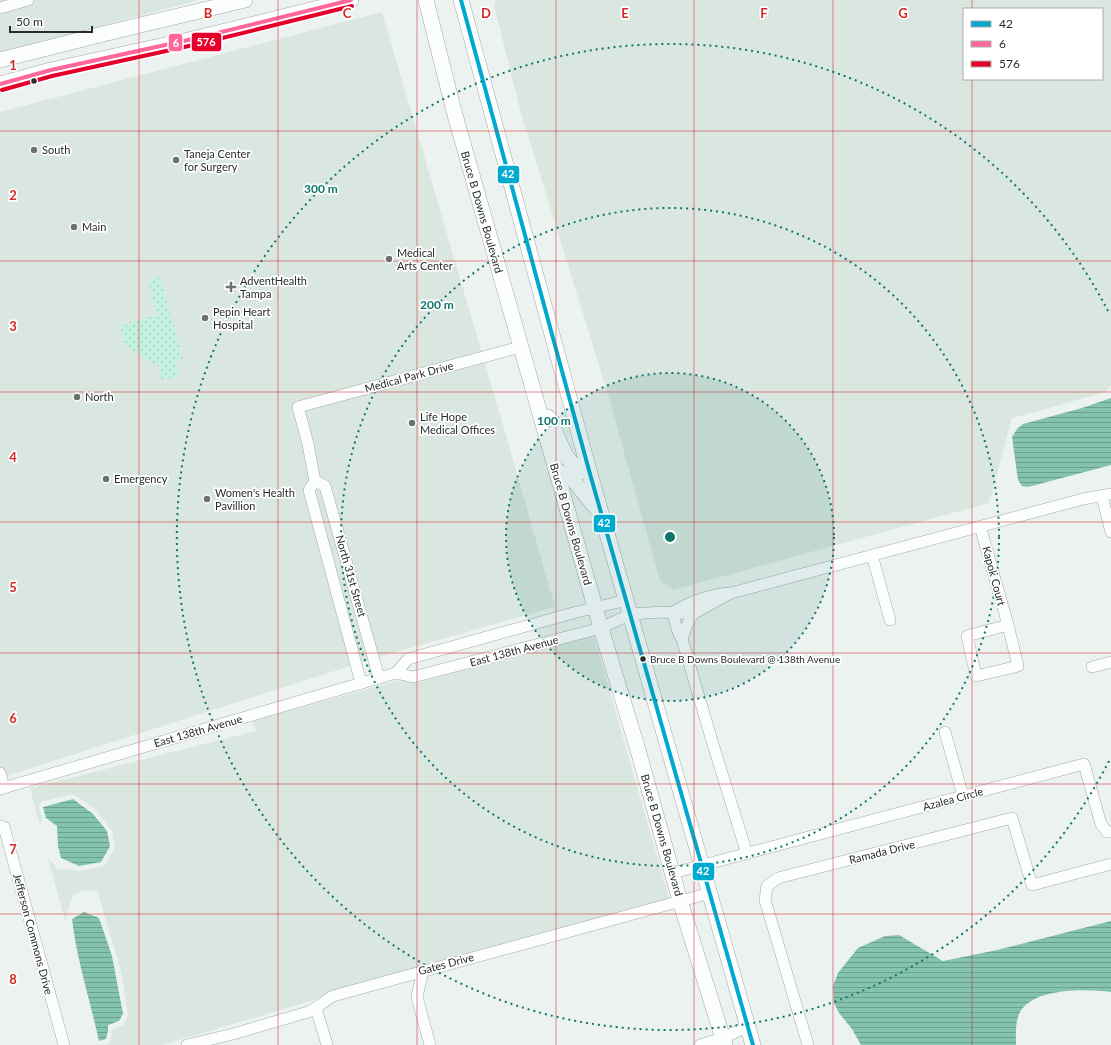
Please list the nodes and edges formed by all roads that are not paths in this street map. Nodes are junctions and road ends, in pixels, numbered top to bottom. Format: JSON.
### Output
{"nodes":[{"id":1,"x":28,"y":0,"type":"edge"},
{"id":2,"x":245,"y":0,"type":"edge"},
{"id":3,"x":351,"y":0,"type":"edge"},
{"id":4,"x":426,"y":0,"type":"edge"},
{"id":5,"x":461,"y":0,"type":"edge"},
{"id":6,"x":0,"y":8,"type":"edge"},
{"id":7,"x":0,"y":60,"type":"edge"},
{"id":8,"x":0,"y":84,"type":"edge"},
{"id":9,"x":520,"y":347,"type":"junction"},
{"id":10,"x":530,"y":380,"type":"junction"},
{"id":11,"x":298,"y":408,"type":"joint"},
{"id":12,"x":556,"y":470,"type":"junction"},
{"id":13,"x":590,"y":474,"type":"junction"},
{"id":14,"x":315,"y":481,"type":"junction"},
{"id":15,"x":1106,"y":495,"type":"edge"},
{"id":16,"x":602,"y":514,"type":"junction"},
{"id":17,"x":980,"y":526,"type":"junction"},
{"id":18,"x":1111,"y":532,"type":"edge"},
{"id":19,"x":872,"y":555,"type":"junction"},
{"id":20,"x":731,"y":593,"type":"junction"},
{"id":21,"x":595,"y":607,"type":"junction"},
{"id":22,"x":629,"y":607,"type":"junction"},
{"id":23,"x":672,"y":612,"type":"junction"},
{"id":24,"x":693,"y":614,"type":"junction"},
{"id":25,"x":890,"y":620,"type":"dead end"},
{"id":26,"x":1008,"y":625,"type":"junction"},
{"id":27,"x":601,"y":628,"type":"junction"},
{"id":28,"x":682,"y":639,"type":"junction"},
{"id":29,"x":1111,"y":662,"type":"edge"},
{"id":30,"x":1092,"y":667,"type":"dead end"},
{"id":31,"x":396,"y":673,"type":"junction"},
{"id":32,"x":379,"y":678,"type":"junction"},
{"id":33,"x":361,"y":683,"type":"junction"},
{"id":34,"x":945,"y":732,"type":"dead end"},
{"id":35,"x":0,"y":773,"type":"edge"},
{"id":36,"x":2,"y":788,"type":"edge"},
{"id":37,"x":963,"y":796,"type":"junction"},
{"id":38,"x":0,"y":826,"type":"edge"},
{"id":39,"x":1111,"y":832,"type":"edge"},
{"id":40,"x":747,"y":854,"type":"junction"},
{"id":41,"x":1111,"y":864,"type":"edge"},
{"id":42,"x":702,"y":866,"type":"junction"},
{"id":43,"x":673,"y":873,"type":"junction"},
{"id":44,"x":710,"y":893,"type":"junction"},
{"id":45,"x":680,"y":901,"type":"junction"},
{"id":46,"x":423,"y":970,"type":"junction"},
{"id":47,"x":316,"y":1008,"type":"junction"},
{"id":48,"x":748,"y":1026,"type":"junction"},
{"id":49,"x":232,"y":1039,"type":"edge"},
{"id":50,"x":724,"y":1042,"type":"edge"},
{"id":51,"x":64,"y":1045,"type":"edge"},
{"id":52,"x":187,"y":1045,"type":"edge"},
{"id":53,"x":327,"y":1045,"type":"edge"},
{"id":54,"x":430,"y":1045,"type":"edge"},
{"id":55,"x":700,"y":1045,"type":"edge"},
{"id":56,"x":753,"y":1045,"type":"edge"},
{"id":57,"x":808,"y":1045,"type":"edge"}],
"edges":[{"from":1,"to":6,"type":"street"},
{"from":2,"to":7,"type":"main road"},
{"from":3,"to":8,"type":"main road"},
{"from":4,"to":9,"type":"main road","name":"Bruce B Downs Boulevard"},
{"from":5,"to":13,"type":"main road"},
{"from":9,"to":10,"type":"main road","name":"Bruce B Downs Boulevard"},
{"from":9,"to":11,"type":"street","name":"Medical Park Drive"},
{"from":10,"to":12,"type":"main road","name":"Bruce B Downs Boulevard"},
{"from":10,"to":13,"type":"main road"},
{"from":11,"to":14,"type":"street","name":"North 31st Street"},
{"from":12,"to":16,"type":"main road"},
{"from":12,"to":21,"type":"main road","name":"Bruce B Downs Boulevard"},
{"from":13,"to":16,"type":"main road"},
{"from":14,"to":32,"type":"street","name":"North 31st Street"},
{"from":14,"to":33,"type":"street","name":"North 31st Street"},
{"from":15,"to":17,"type":"street"},
{"from":15,"to":18,"type":"street"},
{"from":16,"to":22,"type":"main road"},
{"from":17,"to":19,"type":"street"},
{"from":17,"to":26,"type":"street","name":"Kapok Court"},
{"from":19,"to":20,"type":"street"},
{"from":19,"to":25,"type":"street"},
{"from":20,"to":23,"type":"street"},
{"from":20,"to":24,"type":"street"},
{"from":21,"to":22,"type":"street","name":"East 138th Avenue"},
{"from":21,"to":27,"type":"main road","name":"Bruce B Downs Boulevard"},
{"from":21,"to":31,"type":"street","name":"East 138th Avenue"},
{"from":22,"to":23,"type":"street"},
{"from":22,"to":27,"type":"street","name":"East 138th Avenue"},
{"from":22,"to":42,"type":"main road"},
{"from":23,"to":24,"type":"street"},
{"from":23,"to":28,"type":"street"},
{"from":24,"to":28,"type":"street"},
{"from":26,"to":26,"type":"street","name":"Kapok Court"},
{"from":27,"to":31,"type":"street","name":"East 138th Avenue"},
{"from":27,"to":43,"type":"main road","name":"Bruce B Downs Boulevard"},
{"from":28,"to":40,"type":"street"},
{"from":29,"to":30,"type":"street"},
{"from":31,"to":32,"type":"street","name":"East 138th Avenue"},
{"from":32,"to":33,"type":"street","name":"East 138th Avenue"},
{"from":33,"to":36,"type":"street","name":"East 138th Avenue"},
{"from":34,"to":37,"type":"street"},
{"from":35,"to":36,"type":"street"},
{"from":37,"to":39,"type":"street","name":"Azalea Circle"},
{"from":37,"to":40,"type":"street","name":"Azalea Circle"},
{"from":38,"to":51,"type":"street","name":"Jefferson Commons Drive"},
{"from":40,"to":42,"type":"street","name":"Azalea Circle"},
{"from":41,"to":57,"type":"street","name":"Ramada Drive"},
{"from":42,"to":43,"type":"street","name":"Azalea Circle"},
{"from":42,"to":44,"type":"main road"},
{"from":43,"to":45,"type":"main road","name":"Bruce B Downs Boulevard"},
{"from":44,"to":45,"type":"street","name":"Gates Drive"},
{"from":44,"to":48,"type":"main road"},
{"from":45,"to":46,"type":"street","name":"Gates Drive"},
{"from":45,"to":50,"type":"main road","name":"Bruce B Downs Boulevard"},
{"from":46,"to":47,"type":"street","name":"Gates Drive"},
{"from":46,"to":54,"type":"street"},
{"from":47,"to":49,"type":"street","name":"Gates Drive"},
{"from":47,"to":53,"type":"street"},
{"from":48,"to":50,"type":"street"},
{"from":48,"to":56,"type":"main road"},
{"from":49,"to":52,"type":"street","name":"Gates Drive"},
{"from":50,"to":55,"type":"street"}]}
